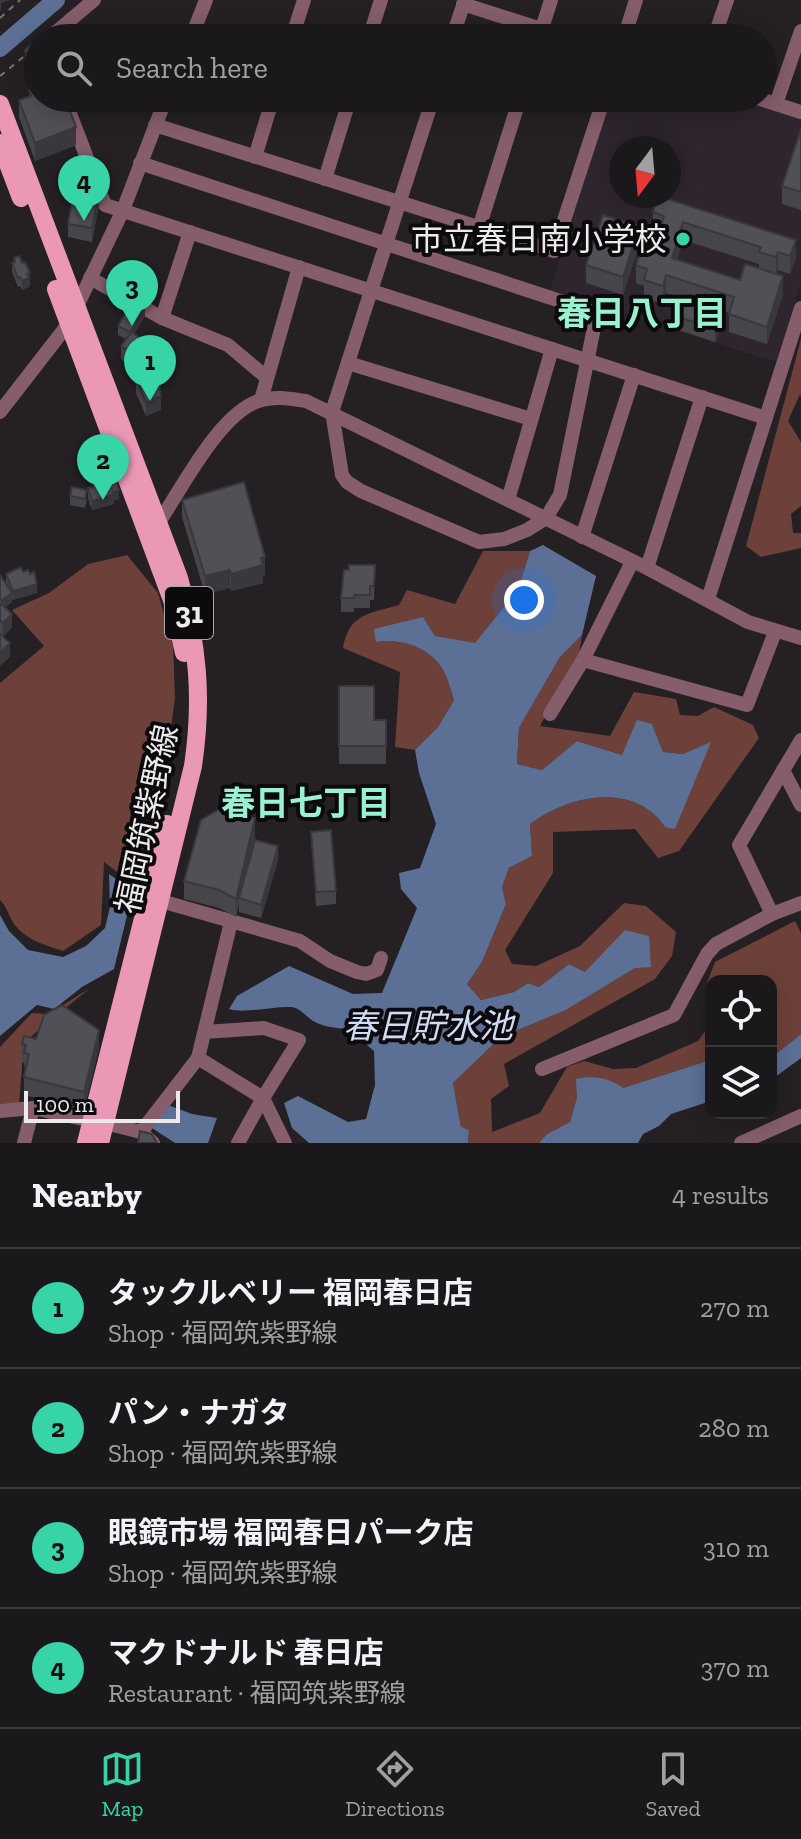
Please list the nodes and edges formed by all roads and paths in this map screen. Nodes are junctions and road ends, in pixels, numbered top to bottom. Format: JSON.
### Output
{"nodes":[{"id":1,"x":20,"y":0,"type":"edge"},
{"id":2,"x":94,"y":0,"type":"edge"},
{"id":3,"x":206,"y":0,"type":"edge"},
{"id":4,"x":304,"y":0,"type":"edge"},
{"id":5,"x":381,"y":0,"type":"edge"},
{"id":6,"x":551,"y":0,"type":"edge"},
{"id":7,"x":636,"y":0,"type":"edge"},
{"id":8,"x":727,"y":0,"type":"edge"},
{"id":9,"x":464,"y":2,"type":"edge"},
{"id":10,"x":0,"y":18,"type":"edge"},
{"id":11,"x":66,"y":24,"type":"edge"},
{"id":12,"x":197,"y":24,"type":"edge"},
{"id":13,"x":296,"y":24,"type":"edge"},
{"id":14,"x":373,"y":24,"type":"edge"},
{"id":15,"x":457,"y":24,"type":"edge"},
{"id":16,"x":516,"y":24,"type":"edge"},
{"id":17,"x":543,"y":24,"type":"edge"},
{"id":18,"x":628,"y":24,"type":"edge"},
{"id":19,"x":719,"y":24,"type":"edge"},
{"id":20,"x":801,"y":31,"type":"edge"},
{"id":21,"x":24,"y":56,"type":"edge"},
{"id":22,"x":0,"y":76,"type":"edge"},
{"id":23,"x":777,"y":101,"type":"edge"},
{"id":24,"x":0,"y":104,"type":"edge"},
{"id":25,"x":777,"y":104,"type":"edge"},
{"id":26,"x":69,"y":112,"type":"edge"},
{"id":27,"x":160,"y":112,"type":"edge"},
{"id":28,"x":269,"y":112,"type":"edge"},
{"id":29,"x":346,"y":112,"type":"edge"},
{"id":30,"x":428,"y":112,"type":"edge"},
{"id":31,"x":516,"y":112,"type":"edge"},
{"id":32,"x":599,"y":112,"type":"edge"},
{"id":33,"x":801,"y":112,"type":"edge"},
{"id":34,"x":155,"y":125,"type":"junction"},
{"id":35,"x":0,"y":143,"type":"edge"},
{"id":36,"x":255,"y":157,"type":"junction"},
{"id":37,"x":140,"y":163,"type":"junction"},
{"id":38,"x":325,"y":179,"type":"junction"},
{"id":39,"x":399,"y":202,"type":"junction"},
{"id":40,"x":123,"y":210,"type":"junction"},
{"id":41,"x":479,"y":228,"type":"junction"},
{"id":42,"x":190,"y":232,"type":"junction"},
{"id":43,"x":386,"y":244,"type":"junction"},
{"id":44,"x":299,"y":267,"type":"junction"},
{"id":45,"x":90,"y":278,"type":"junction"},
{"id":46,"x":371,"y":290,"type":"junction"},
{"id":47,"x":801,"y":308,"type":"edge"},
{"id":48,"x":72,"y":316,"type":"junction"},
{"id":49,"x":162,"y":318,"type":"junction"},
{"id":50,"x":552,"y":349,"type":"junction"},
{"id":51,"x":586,"y":360,"type":"junction"},
{"id":52,"x":348,"y":363,"type":"junction"},
{"id":53,"x":634,"y":375,"type":"junction"},
{"id":54,"x":266,"y":377,"type":"junction"},
{"id":55,"x":702,"y":397,"type":"junction"},
{"id":56,"x":261,"y":400,"type":"junction"},
{"id":57,"x":1,"y":410,"type":"edge"},
{"id":58,"x":332,"y":412,"type":"junction"},
{"id":59,"x":766,"y":418,"type":"junction"},
{"id":60,"x":531,"y":419,"type":"junction"},
{"id":61,"x":508,"y":500,"type":"junction"},
{"id":62,"x":546,"y":518,"type":"junction"},
{"id":63,"x":159,"y":522,"type":"junction"},
{"id":64,"x":582,"y":537,"type":"junction"},
{"id":65,"x":632,"y":562,"type":"junction"},
{"id":66,"x":647,"y":568,"type":"junction"},
{"id":67,"x":708,"y":599,"type":"junction"},
{"id":68,"x":775,"y":632,"type":"junction"},
{"id":69,"x":801,"y":638,"type":"edge"},
{"id":70,"x":583,"y":660,"type":"junction"},
{"id":71,"x":550,"y":714,"type":"dead end"},
{"id":72,"x":801,"y":740,"type":"edge"},
{"id":73,"x":783,"y":770,"type":"junction"},
{"id":74,"x":801,"y":805,"type":"edge"},
{"id":75,"x":161,"y":901,"type":"junction"},
{"id":76,"x":801,"y":903,"type":"edge"},
{"id":77,"x":772,"y":914,"type":"junction"},
{"id":78,"x":231,"y":922,"type":"junction"},
{"id":79,"x":381,"y":958,"type":"dead end"},
{"id":80,"x":205,"y":1032,"type":"junction"},
{"id":81,"x":198,"y":1058,"type":"junction"},
{"id":82,"x":542,"y":1069,"type":"dead end"},
{"id":83,"x":263,"y":1098,"type":"junction"},
{"id":84,"x":33,"y":1108,"type":"junction"},
{"id":85,"x":0,"y":1111,"type":"edge"},
{"id":86,"x":801,"y":1116,"type":"edge"},
{"id":87,"x":98,"y":1122,"type":"junction"},
{"id":88,"x":141,"y":1132,"type":"junction"},
{"id":89,"x":24,"y":1143,"type":"edge"},
{"id":90,"x":86,"y":1143,"type":"edge"},
{"id":91,"x":100,"y":1143,"type":"edge"},
{"id":92,"x":153,"y":1143,"type":"edge"},
{"id":93,"x":238,"y":1143,"type":"edge"},
{"id":94,"x":285,"y":1143,"type":"edge"},
{"id":95,"x":741,"y":1143,"type":"edge"}],
"edges":[{"from":1,"to":10,"type":"path"},
{"from":2,"to":11,"type":"street"},
{"from":3,"to":12,"type":"street"},
{"from":4,"to":13,"type":"street"},
{"from":5,"to":14,"type":"street"},
{"from":6,"to":17,"type":"street"},
{"from":7,"to":18,"type":"street"},
{"from":8,"to":19,"type":"street"},
{"from":9,"to":15,"type":"street"},
{"from":9,"to":16,"type":"street"},
{"from":20,"to":23,"type":"street"},
{"from":21,"to":22,"type":"path"},
{"from":24,"to":48,"type":"main road","name":"福岡筑紫野線","number":"31"},
{"from":25,"to":33,"type":"street"},
{"from":26,"to":40,"type":"street"},
{"from":27,"to":34,"type":"street"},
{"from":28,"to":36,"type":"street"},
{"from":29,"to":38,"type":"street"},
{"from":30,"to":39,"type":"street"},
{"from":31,"to":41,"type":"street"},
{"from":32,"to":41,"type":"street"},
{"from":34,"to":36,"type":"street"},
{"from":34,"to":37,"type":"street"},
{"from":35,"to":48,"type":"main road","name":"福岡筑紫野線","number":"31"},
{"from":36,"to":38,"type":"street"},
{"from":37,"to":40,"type":"street"},
{"from":37,"to":43,"type":"street"},
{"from":38,"to":39,"type":"street"},
{"from":39,"to":41,"type":"street"},
{"from":39,"to":43,"type":"street"},
{"from":40,"to":42,"type":"street"},
{"from":40,"to":45,"type":"street"},
{"from":42,"to":44,"type":"street"},
{"from":42,"to":49,"type":"street"},
{"from":43,"to":46,"type":"street"},
{"from":43,"to":51,"type":"street"},
{"from":44,"to":46,"type":"street"},
{"from":44,"to":54,"type":"street"},
{"from":45,"to":48,"type":"street"},
{"from":45,"to":49,"type":"street"},
{"from":46,"to":50,"type":"street"},
{"from":46,"to":52,"type":"street"},
{"from":47,"to":59,"type":"street"},
{"from":48,"to":57,"type":"street"},
{"from":48,"to":63,"type":"main road","name":"福岡筑紫野線","number":"31"},
{"from":48,"to":87,"type":"main road","name":"福岡筑紫野線","number":"31"},
{"from":49,"to":54,"type":"street"},
{"from":50,"to":51,"type":"street"},
{"from":50,"to":60,"type":"street"},
{"from":51,"to":53,"type":"street"},
{"from":51,"to":62,"type":"street"},
{"from":52,"to":58,"type":"street"},
{"from":52,"to":60,"type":"street"},
{"from":53,"to":55,"type":"street"},
{"from":53,"to":64,"type":"street"},
{"from":54,"to":56,"type":"street"},
{"from":55,"to":59,"type":"street"},
{"from":55,"to":66,"type":"street"},
{"from":56,"to":58,"type":"street"},
{"from":56,"to":63,"type":"street"},
{"from":58,"to":61,"type":"street"},
{"from":58,"to":62,"type":"street"},
{"from":59,"to":67,"type":"street"},
{"from":60,"to":61,"type":"street"},
{"from":61,"to":62,"type":"street"},
{"from":62,"to":64,"type":"street"},
{"from":63,"to":75,"type":"main road","name":"福岡筑紫野線","number":"31"},
{"from":64,"to":65,"type":"street"},
{"from":65,"to":66,"type":"street"},
{"from":65,"to":70,"type":"street"},
{"from":66,"to":67,"type":"street"},
{"from":67,"to":68,"type":"street"},
{"from":68,"to":69,"type":"street"},
{"from":68,"to":70,"type":"street"},
{"from":70,"to":71,"type":"street"},
{"from":72,"to":73,"type":"street"},
{"from":73,"to":74,"type":"street"},
{"from":73,"to":77,"type":"street"},
{"from":75,"to":78,"type":"street"},
{"from":75,"to":87,"type":"main road","name":"福岡筑紫野線","number":"31"},
{"from":76,"to":77,"type":"street"},
{"from":77,"to":82,"type":"street"},
{"from":78,"to":79,"type":"street"},
{"from":78,"to":80,"type":"street"},
{"from":80,"to":81,"type":"street"},
{"from":80,"to":83,"type":"street"},
{"from":81,"to":83,"type":"street"},
{"from":81,"to":88,"type":"street"},
{"from":83,"to":93,"type":"street"},
{"from":83,"to":94,"type":"street"},
{"from":84,"to":85,"type":"street"},
{"from":84,"to":87,"type":"street"},
{"from":84,"to":89,"type":"street"},
{"from":86,"to":95,"type":"street"},
{"from":87,"to":88,"type":"street"},
{"from":87,"to":90,"type":"main road","name":"福岡筑紫野線","number":"31"},
{"from":87,"to":91,"type":"main road","name":"福岡筑紫野線","number":"31"},
{"from":88,"to":92,"type":"street"}]}
